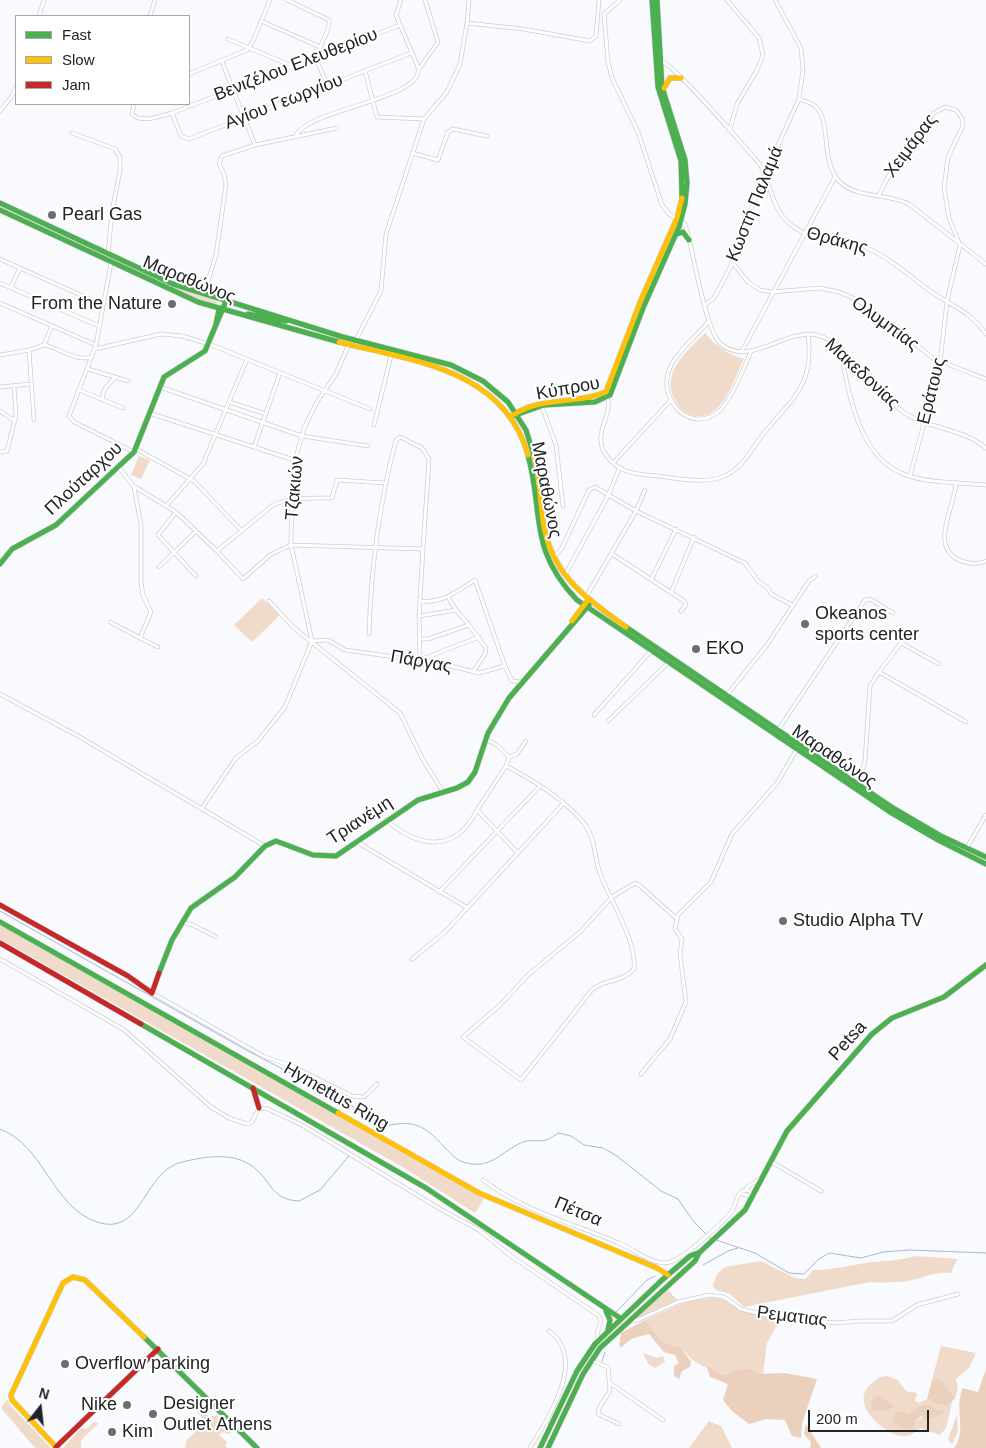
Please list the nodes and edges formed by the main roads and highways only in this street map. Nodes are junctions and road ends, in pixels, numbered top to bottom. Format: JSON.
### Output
{"nodes":[{"id":1,"x":652,"y":0,"type":"edge"},
{"id":2,"x":657,"y":0,"type":"edge"},
{"id":3,"x":658,"y":60,"type":"junction"},
{"id":4,"x":681,"y":78,"type":"road end"},
{"id":5,"x":663,"y":91,"type":"junction"},
{"id":6,"x":0,"y":203,"type":"edge"},
{"id":7,"x":0,"y":210,"type":"edge"},
{"id":8,"x":680,"y":219,"type":"junction"},
{"id":9,"x":676,"y":235,"type":"junction"},
{"id":10,"x":689,"y":240,"type":"road end"},
{"id":11,"x":223,"y":306,"type":"junction"},
{"id":12,"x":606,"y":395,"type":"junction"},
{"id":13,"x":517,"y":414,"type":"junction"},
{"id":14,"x":510,"y":417,"type":"junction"},
{"id":15,"x":0,"y":564,"type":"edge"},
{"id":16,"x":588,"y":600,"type":"junction"},
{"id":17,"x":585,"y":607,"type":"junction"},
{"id":18,"x":986,"y":857,"type":"edge"},
{"id":19,"x":986,"y":864,"type":"edge"},
{"id":20,"x":0,"y":905,"type":"edge"},
{"id":21,"x":0,"y":922,"type":"edge"},
{"id":22,"x":0,"y":944,"type":"edge"},
{"id":23,"x":986,"y":964,"type":"edge"},
{"id":24,"x":253,"y":1088,"type":"junction"},
{"id":25,"x":259,"y":1108,"type":"road end"},
{"id":26,"x":700,"y":1252,"type":"junction"},
{"id":27,"x":668,"y":1275,"type":"junction"},
{"id":28,"x":673,"y":1281,"type":"junction"},
{"id":29,"x":604,"y":1308,"type":"junction"},
{"id":30,"x":620,"y":1318,"type":"junction"},
{"id":31,"x":629,"y":1321,"type":"junction"},
{"id":32,"x":608,"y":1330,"type":"junction"},
{"id":33,"x":158,"y":1350,"type":"junction"},
{"id":34,"x":56,"y":1448,"type":"edge"},
{"id":35,"x":257,"y":1448,"type":"edge"},
{"id":36,"x":540,"y":1448,"type":"edge"},
{"id":37,"x":548,"y":1448,"type":"edge"}],
"edges":[{"from":1,"to":3,"type":"main road","name":"Κύπρου"},
{"from":2,"to":3,"type":"main road","name":"Κύπρου"},
{"from":3,"to":5,"type":"main road","name":"Κύπρου"},
{"from":3,"to":8,"type":"main road","name":"Κύπρου"},
{"from":4,"to":5,"type":"main road"},
{"from":5,"to":8,"type":"main road","name":"Κύπρου"},
{"from":6,"to":11,"type":"main road","name":"Μαραθώνος"},
{"from":7,"to":11,"type":"main road","name":"Μαραθώνος"},
{"from":8,"to":9,"type":"main road","name":"Κύπρου"},
{"from":8,"to":12,"type":"main road","name":"Κύπρου"},
{"from":9,"to":10,"type":"main road"},
{"from":9,"to":12,"type":"main road","name":"Κύπρου"},
{"from":11,"to":13,"type":"main road","name":"Μαραθώνος"},
{"from":11,"to":14,"type":"main road","name":"Μαραθώνος"},
{"from":11,"to":15,"type":"main road","name":"Πλούταρχου"},
{"from":12,"to":13,"type":"main road","name":"Κύπρου"},
{"from":13,"to":14,"type":"main road","name":"Κύπρου"},
{"from":13,"to":16,"type":"main road","name":"Μαραθώνος"},
{"from":14,"to":17,"type":"main road","name":"Μαραθώνος"},
{"from":16,"to":17,"type":"main road","name":"Τριανέμη"},
{"from":16,"to":18,"type":"main road","name":"Μαραθώνος"},
{"from":17,"to":19,"type":"main road","name":"Μαραθώνος"},
{"from":17,"to":20,"type":"main road","name":"Τριανέμη"},
{"from":21,"to":27,"type":"main road","name":"Hymettus Ring"},
{"from":22,"to":24,"type":"main road","name":"Hymettus Ring"},
{"from":23,"to":26,"type":"main road","name":"Petsa"},
{"from":24,"to":25,"type":"main road"},
{"from":24,"to":29,"type":"main road","name":"Hymettus Ring"},
{"from":26,"to":27,"type":"main road"},
{"from":26,"to":28,"type":"main road"},
{"from":27,"to":28,"type":"main road"},
{"from":27,"to":30,"type":"main road"},
{"from":28,"to":31,"type":"main road"},
{"from":29,"to":30,"type":"main road","name":"Hymettus Ring"},
{"from":29,"to":32,"type":"main road"},
{"from":30,"to":31,"type":"main road","name":"Hymettus Ring"},
{"from":30,"to":32,"type":"main road"},
{"from":31,"to":37,"type":"main road"},
{"from":32,"to":36,"type":"main road"},
{"from":33,"to":34,"type":"main road"},
{"from":33,"to":34,"type":"main road"},
{"from":33,"to":35,"type":"main road"}]}
